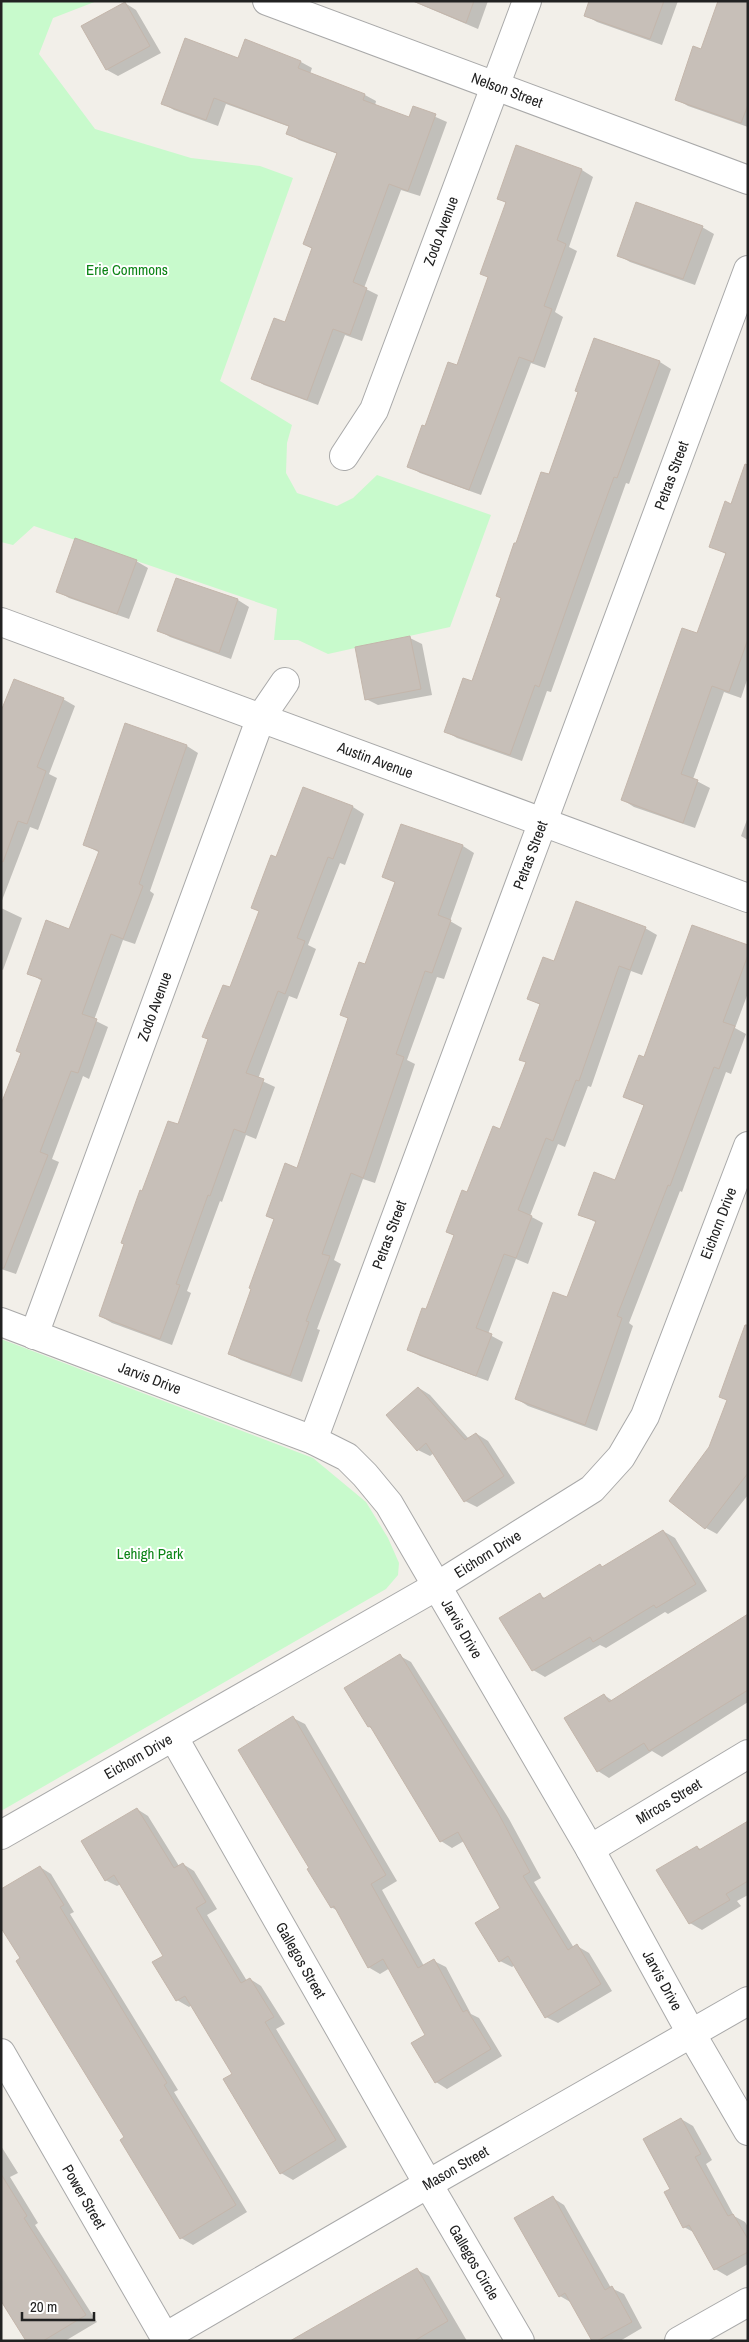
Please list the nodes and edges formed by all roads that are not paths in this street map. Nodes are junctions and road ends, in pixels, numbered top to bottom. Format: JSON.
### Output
{"nodes":[{"id":1,"x":267,"y":1,"type":"edge"},
{"id":2,"x":527,"y":1,"type":"edge"},
{"id":3,"x":496,"y":85,"type":"junction"},
{"id":4,"x":748,"y":180,"type":"edge"},
{"id":5,"x":748,"y":270,"type":"edge"},
{"id":6,"x":344,"y":456,"type":"dead end"},
{"id":7,"x":1,"y":622,"type":"edge"},
{"id":8,"x":286,"y":682,"type":"dead end"},
{"id":9,"x":260,"y":717,"type":"junction"},
{"id":10,"x":543,"y":824,"type":"junction"},
{"id":11,"x":748,"y":898,"type":"edge"},
{"id":12,"x":748,"y":1146,"type":"edge"},
{"id":13,"x":1,"y":1322,"type":"edge"},
{"id":14,"x":34,"y":1335,"type":"junction"},
{"id":15,"x":313,"y":1440,"type":"junction"},
{"id":16,"x":437,"y":1586,"type":"junction"},
{"id":17,"x":174,"y":1738,"type":"junction"},
{"id":18,"x":748,"y":1754,"type":"edge"},
{"id":19,"x":1,"y":1835,"type":"edge"},
{"id":20,"x":590,"y":1849,"type":"junction"},
{"id":21,"x":748,"y":2001,"type":"edge"},
{"id":22,"x":691,"y":2033,"type":"junction"},
{"id":23,"x":1,"y":2053,"type":"edge"},
{"id":24,"x":748,"y":2131,"type":"edge"},
{"id":25,"x":428,"y":2184,"type":"junction"},
{"id":26,"x":748,"y":2302,"type":"edge"},
{"id":27,"x":166,"y":2339,"type":"edge"},
{"id":28,"x":520,"y":2341,"type":"edge"},
{"id":29,"x":680,"y":2341,"type":"edge"}],
"edges":[{"from":1,"to":3,"type":"street","name":"Nelson Street"},
{"from":2,"to":3,"type":"street","name":"Zodo Avenue"},
{"from":3,"to":4,"type":"street","name":"Nelson Street"},
{"from":3,"to":6,"type":"street","name":"Zodo Avenue"},
{"from":5,"to":10,"type":"street","name":"Petras Street"},
{"from":7,"to":9,"type":"street","name":"Austin Avenue"},
{"from":8,"to":9,"type":"street","name":"Zodo Avenue"},
{"from":9,"to":10,"type":"street","name":"Austin Avenue"},
{"from":9,"to":14,"type":"street","name":"Zodo Avenue"},
{"from":10,"to":11,"type":"street","name":"Austin Avenue"},
{"from":10,"to":15,"type":"street","name":"Petras Street"},
{"from":12,"to":16,"type":"street","name":"Eichorn Drive"},
{"from":13,"to":14,"type":"street","name":"Jarvis Drive"},
{"from":14,"to":15,"type":"street","name":"Jarvis Drive"},
{"from":15,"to":16,"type":"street","name":"Jarvis Drive"},
{"from":16,"to":17,"type":"street","name":"Eichorn Drive"},
{"from":16,"to":20,"type":"street","name":"Jarvis Drive"},
{"from":17,"to":19,"type":"street","name":"Eichorn Drive"},
{"from":17,"to":25,"type":"street","name":"Gallegos Street"},
{"from":18,"to":20,"type":"street","name":"Mircos Street"},
{"from":20,"to":22,"type":"street","name":"Jarvis Drive"},
{"from":21,"to":22,"type":"street","name":"Mason Street"},
{"from":22,"to":24,"type":"street","name":"Jarvis Drive"},
{"from":22,"to":25,"type":"street","name":"Mason Street"},
{"from":23,"to":27,"type":"street","name":"Power Street"},
{"from":25,"to":27,"type":"street","name":"Mason Street"},
{"from":25,"to":28,"type":"street","name":"Gallegos Circle"},
{"from":26,"to":29,"type":"street"}]}
